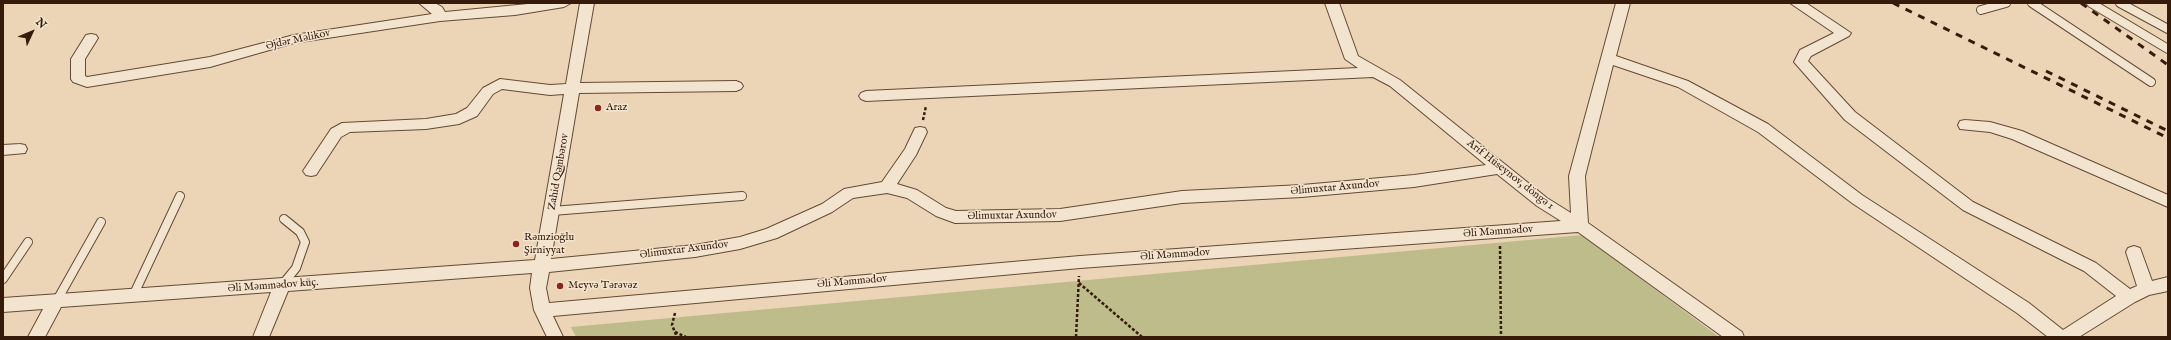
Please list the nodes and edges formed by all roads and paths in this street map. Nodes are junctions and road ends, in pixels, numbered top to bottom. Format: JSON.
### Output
{"nodes":[{"id":1,"x":426,"y":3,"type":"edge"},
{"id":2,"x":564,"y":3,"type":"edge"},
{"id":3,"x":587,"y":3,"type":"edge"},
{"id":4,"x":1332,"y":3,"type":"edge"},
{"id":5,"x":1622,"y":3,"type":"edge"},
{"id":6,"x":1798,"y":3,"type":"edge"},
{"id":7,"x":2006,"y":3,"type":"edge"},
{"id":8,"x":2032,"y":3,"type":"edge"},
{"id":9,"x":2091,"y":3,"type":"edge"},
{"id":10,"x":2120,"y":3,"type":"edge"},
{"id":11,"x":1981,"y":10,"type":"dead end"},
{"id":12,"x":440,"y":17,"type":"junction"},
{"id":13,"x":2168,"y":28,"type":"edge"},
{"id":14,"x":91,"y":38,"type":"dead end"},
{"id":15,"x":2168,"y":49,"type":"edge"},
{"id":16,"x":1608,"y":58,"type":"junction"},
{"id":17,"x":1376,"y":72,"type":"junction"},
{"id":18,"x":2151,"y":82,"type":"dead end"},
{"id":19,"x":736,"y":86,"type":"dead end"},
{"id":20,"x":573,"y":88,"type":"junction"},
{"id":21,"x":928,"y":93,"type":"junction"},
{"id":22,"x":866,"y":96,"type":"dead end"},
{"id":23,"x":1965,"y":125,"type":"dead end"},
{"id":24,"x":920,"y":132,"type":"joint"},
{"id":25,"x":20,"y":148,"type":"dead end"},
{"id":26,"x":3,"y":150,"type":"edge"},
{"id":27,"x":1500,"y":168,"type":"junction"},
{"id":28,"x":311,"y":171,"type":"dead end"},
{"id":29,"x":887,"y":187,"type":"junction"},
{"id":30,"x":180,"y":196,"type":"dead end"},
{"id":31,"x":742,"y":196,"type":"dead end"},
{"id":32,"x":2168,"y":200,"type":"edge"},
{"id":33,"x":552,"y":212,"type":"junction"},
{"id":34,"x":284,"y":219,"type":"dead end"},
{"id":35,"x":101,"y":222,"type":"dead end"},
{"id":36,"x":1580,"y":226,"type":"junction"},
{"id":37,"x":1500,"y":231,"type":"junction"},
{"id":38,"x":28,"y":242,"type":"dead end"},
{"id":39,"x":2134,"y":252,"type":"dead end"},
{"id":40,"x":543,"y":266,"type":"junction"},
{"id":41,"x":3,"y":279,"type":"edge"},
{"id":42,"x":2168,"y":284,"type":"edge"},
{"id":43,"x":282,"y":285,"type":"junction"},
{"id":44,"x":2146,"y":289,"type":"junction"},
{"id":45,"x":133,"y":296,"type":"junction"},
{"id":46,"x":2129,"y":297,"type":"junction"},
{"id":47,"x":56,"y":302,"type":"junction"},
{"id":48,"x":3,"y":306,"type":"edge"},
{"id":49,"x":542,"y":310,"type":"junction"},
{"id":50,"x":36,"y":337,"type":"edge"},
{"id":51,"x":261,"y":337,"type":"edge"},
{"id":52,"x":555,"y":337,"type":"edge"},
{"id":53,"x":677,"y":337,"type":"edge"},
{"id":54,"x":686,"y":337,"type":"edge"},
{"id":55,"x":1076,"y":337,"type":"edge"},
{"id":56,"x":1142,"y":337,"type":"edge"},
{"id":57,"x":1501,"y":337,"type":"edge"},
{"id":58,"x":1736,"y":337,"type":"edge"},
{"id":59,"x":2060,"y":337,"type":"edge"},
{"id":60,"x":2065,"y":337,"type":"edge"}],
"edges":[{"from":1,"to":12,"type":"street"},
{"from":2,"to":12,"type":"street","name":"Əjdər Məlikov"},
{"from":3,"to":20,"type":"street","name":"Zahid Qəmbərov"},
{"from":4,"to":17,"type":"street","name":"Arif Hüseynov, döngə 1"},
{"from":5,"to":16,"type":"street"},
{"from":6,"to":46,"type":"street"},
{"from":7,"to":11,"type":"lane"},
{"from":8,"to":18,"type":"lane"},
{"from":9,"to":15,"type":"lane"},
{"from":10,"to":13,"type":"lane"},
{"from":12,"to":14,"type":"street","name":"Əjdər Məlikov"},
{"from":16,"to":36,"type":"street"},
{"from":16,"to":59,"type":"street"},
{"from":17,"to":21,"type":"street"},
{"from":17,"to":27,"type":"street","name":"Arif Hüseynov, döngə 1"},
{"from":19,"to":20,"type":"street"},
{"from":20,"to":28,"type":"street"},
{"from":20,"to":33,"type":"street","name":"Zahid Qəmbərov"},
{"from":21,"to":22,"type":"street"},
{"from":21,"to":24,"type":"path"},
{"from":23,"to":32,"type":"street"},
{"from":24,"to":29,"type":"street"},
{"from":25,"to":26,"type":"street"},
{"from":27,"to":29,"type":"street","name":"Əlimuxtar Axundov"},
{"from":27,"to":36,"type":"street","name":"Arif Hüseynov, döngə 1"},
{"from":29,"to":40,"type":"street","name":"Əlimuxtar Axundov"},
{"from":30,"to":45,"type":"lane"},
{"from":31,"to":33,"type":"lane"},
{"from":33,"to":40,"type":"street","name":"Zahid Qəmbərov"},
{"from":34,"to":43,"type":"lane"},
{"from":35,"to":47,"type":"lane"},
{"from":36,"to":37,"type":"street","name":"Əli Məmmədov"},
{"from":36,"to":58,"type":"street","name":"Arif Hüseynov, döngə 1"},
{"from":37,"to":49,"type":"street","name":"Əli Məmmədov"},
{"from":37,"to":57,"type":"path"},
{"from":38,"to":41,"type":"lane"},
{"from":39,"to":44,"type":"street"},
{"from":40,"to":43,"type":"street","name":"Əli Məmmədov küç."},
{"from":40,"to":49,"type":"street","name":"Zahid Qəmbərov"},
{"from":42,"to":44,"type":"street"},
{"from":43,"to":45,"type":"street","name":"Əli Məmmədov küç."},
{"from":43,"to":51,"type":"street"},
{"from":44,"to":46,"type":"street"},
{"from":45,"to":47,"type":"street","name":"Əli Məmmədov küç."},
{"from":46,"to":60,"type":"street"},
{"from":47,"to":48,"type":"street","name":"Əli Məmmədov küç."},
{"from":47,"to":50,"type":"street"},
{"from":49,"to":52,"type":"street","name":"Zahid Qəmbərov"},
{"from":53,"to":54,"type":"path"},
{"from":55,"to":56,"type":"path"}]}
